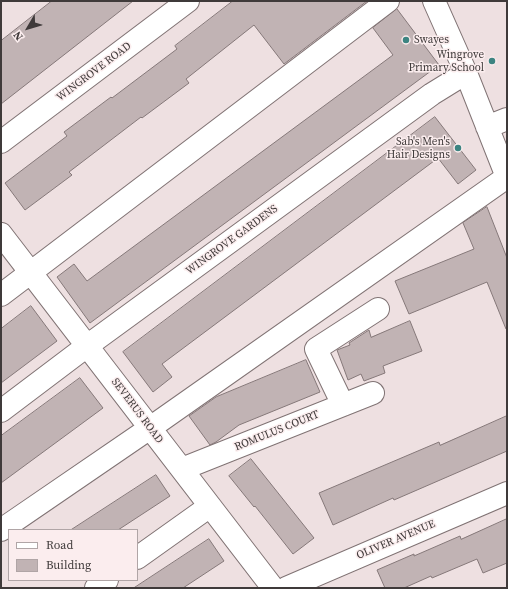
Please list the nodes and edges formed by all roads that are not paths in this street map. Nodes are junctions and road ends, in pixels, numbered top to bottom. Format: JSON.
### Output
{"nodes":[{"id":1,"x":188,"y":1,"type":"edge"},
{"id":2,"x":388,"y":1,"type":"edge"},
{"id":3,"x":434,"y":1,"type":"edge"},
{"id":4,"x":466,"y":73,"type":"junction"},
{"id":5,"x":507,"y":119,"type":"edge"},
{"id":6,"x":487,"y":127,"type":"junction"},
{"id":7,"x":1,"y":142,"type":"edge"},
{"id":8,"x":507,"y":177,"type":"edge"},
{"id":9,"x":1,"y":234,"type":"edge"},
{"id":10,"x":31,"y":273,"type":"junction"},
{"id":11,"x":1,"y":295,"type":"edge"},
{"id":12,"x":378,"y":309,"type":"dead end"},
{"id":13,"x":87,"y":346,"type":"junction"},
{"id":14,"x":373,"y":393,"type":"dead end"},
{"id":15,"x":343,"y":405,"type":"junction"},
{"id":16,"x":1,"y":411,"type":"edge"},
{"id":17,"x":150,"y":428,"type":"junction"},
{"id":18,"x":182,"y":469,"type":"junction"},
{"id":19,"x":507,"y":493,"type":"edge"},
{"id":20,"x":210,"y":506,"type":"junction"},
{"id":21,"x":1,"y":530,"type":"edge"},
{"id":22,"x":138,"y":557,"type":"edge"},
{"id":23,"x":106,"y":581,"type":"edge"},
{"id":24,"x":96,"y":588,"type":"edge"},
{"id":25,"x":273,"y":588,"type":"edge"},
{"id":26,"x":286,"y":588,"type":"edge"}],
"edges":[{"from":1,"to":7,"type":"street","name":"WINGROVE ROAD"},
{"from":2,"to":10,"type":"street"},
{"from":3,"to":4,"type":"street"},
{"from":4,"to":6,"type":"street"},
{"from":4,"to":13,"type":"street","name":"WINGROVE GARDENS"},
{"from":5,"to":6,"type":"street"},
{"from":6,"to":8,"type":"street"},
{"from":8,"to":17,"type":"street"},
{"from":9,"to":10,"type":"street","name":"SEVERUS ROAD"},
{"from":10,"to":11,"type":"street"},
{"from":10,"to":13,"type":"street","name":"SEVERUS ROAD"},
{"from":12,"to":15,"type":"street"},
{"from":13,"to":16,"type":"street","name":"WINGROVE GARDENS"},
{"from":13,"to":17,"type":"street","name":"SEVERUS ROAD"},
{"from":14,"to":15,"type":"street","name":"ROMULUS COURT"},
{"from":15,"to":18,"type":"street","name":"ROMULUS COURT"},
{"from":17,"to":18,"type":"street","name":"SEVERUS ROAD"},
{"from":17,"to":21,"type":"street"},
{"from":18,"to":20,"type":"street","name":"SEVERUS ROAD"},
{"from":19,"to":26,"type":"street","name":"OLIVER AVENUE"},
{"from":20,"to":22,"type":"street"},
{"from":20,"to":25,"type":"street","name":"SEVERUS ROAD"},
{"from":23,"to":24,"type":"street"}]}
